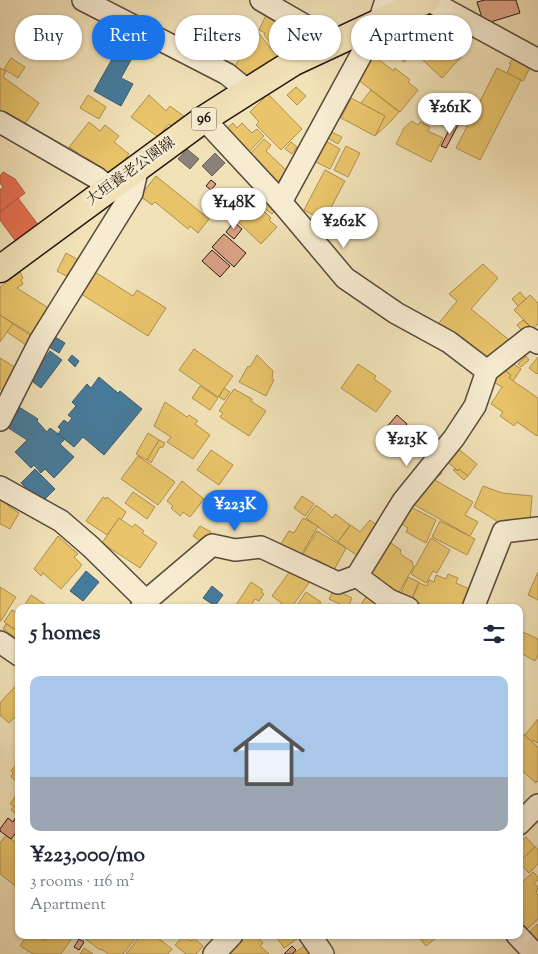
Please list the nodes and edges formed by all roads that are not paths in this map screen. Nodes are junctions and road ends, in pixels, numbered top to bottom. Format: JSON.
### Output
{"nodes":[{"id":1,"x":84,"y":0,"type":"edge"},
{"id":2,"x":261,"y":0,"type":"edge"},
{"id":3,"x":427,"y":0,"type":"edge"},
{"id":4,"x":383,"y":11,"type":"edge"},
{"id":5,"x":287,"y":15,"type":"edge"},
{"id":6,"x":341,"y":39,"type":"edge"},
{"id":7,"x":298,"y":60,"type":"edge"},
{"id":8,"x":538,"y":60,"type":"edge"},
{"id":9,"x":248,"y":91,"type":"junction"},
{"id":10,"x":204,"y":119,"type":"junction"},
{"id":11,"x":0,"y":122,"type":"edge"},
{"id":12,"x":138,"y":167,"type":"junction"},
{"id":13,"x":109,"y":188,"type":"junction"},
{"id":14,"x":281,"y":202,"type":"junction"},
{"id":15,"x":0,"y":270,"type":"edge"},
{"id":16,"x":538,"y":343,"type":"edge"},
{"id":17,"x":487,"y":371,"type":"junction"},
{"id":18,"x":0,"y":420,"type":"edge"},
{"id":19,"x":0,"y":488,"type":"edge"},
{"id":20,"x":538,"y":528,"type":"edge"},
{"id":21,"x":357,"y":576,"type":"junction"},
{"id":22,"x":143,"y":604,"type":"edge"},
{"id":23,"x":398,"y":604,"type":"edge"},
{"id":24,"x":475,"y":604,"type":"edge"},
{"id":25,"x":0,"y":642,"type":"edge"},
{"id":26,"x":15,"y":652,"type":"edge"},
{"id":27,"x":538,"y":805,"type":"edge"},
{"id":28,"x":523,"y":820,"type":"edge"},
{"id":29,"x":228,"y":939,"type":"edge"},
{"id":30,"x":313,"y":939,"type":"edge"},
{"id":31,"x":521,"y":939,"type":"edge"},
{"id":32,"x":214,"y":954,"type":"edge"},
{"id":33,"x":323,"y":954,"type":"edge"},
{"id":34,"x":536,"y":954,"type":"edge"}],
"edges":[{"from":1,"to":9,"type":"street"},
{"from":2,"to":5,"type":"street"},
{"from":3,"to":4,"type":"main road","name":"大垣養老公園線","number":"96"},
{"from":3,"to":8,"type":"street"},
{"from":4,"to":6,"type":"main road","name":"大垣養老公園線","number":"96"},
{"from":4,"to":14,"type":"street"},
{"from":7,"to":9,"type":"main road","name":"大垣養老公園線","number":"96"},
{"from":9,"to":10,"type":"main road","name":"大垣養老公園線","number":"96"},
{"from":10,"to":12,"type":"main road","name":"大垣養老公園線","number":"96"},
{"from":10,"to":14,"type":"street"},
{"from":11,"to":13,"type":"street"},
{"from":12,"to":13,"type":"main road","name":"大垣養老公園線","number":"96"},
{"from":12,"to":18,"type":"street"},
{"from":13,"to":15,"type":"main road","name":"大垣養老公園線","number":"96"},
{"from":14,"to":17,"type":"street"},
{"from":16,"to":17,"type":"street"},
{"from":17,"to":21,"type":"street"},
{"from":19,"to":22,"type":"street"},
{"from":20,"to":24,"type":"street"},
{"from":21,"to":22,"type":"street"},
{"from":21,"to":23,"type":"street"},
{"from":25,"to":26,"type":"street"},
{"from":27,"to":28,"type":"street"},
{"from":29,"to":32,"type":"street"},
{"from":30,"to":33,"type":"street"},
{"from":31,"to":34,"type":"street"}]}
